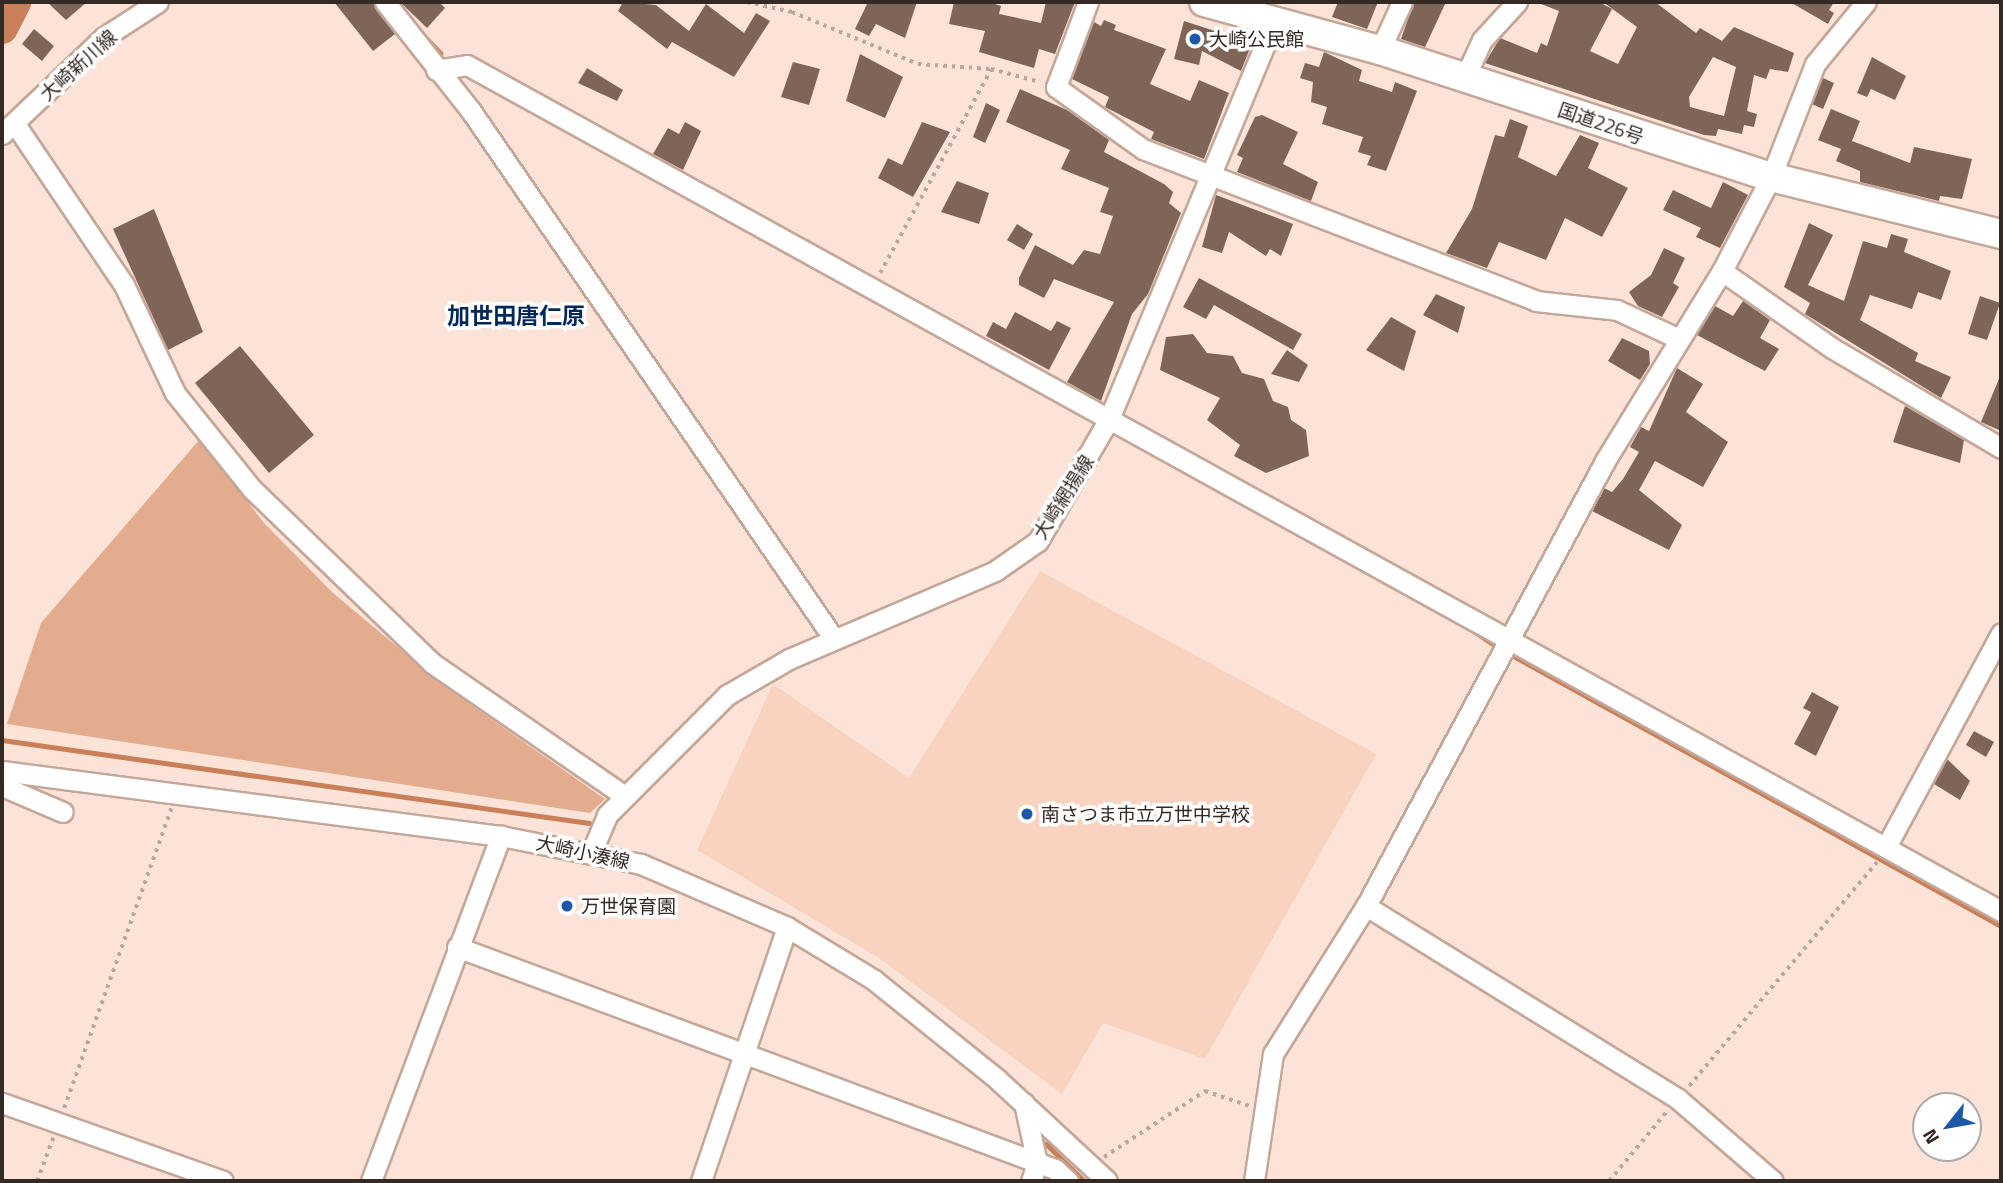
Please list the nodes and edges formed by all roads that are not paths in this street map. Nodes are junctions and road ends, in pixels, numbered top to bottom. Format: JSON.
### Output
{"nodes":[{"id":1,"x":158,"y":2,"type":"edge"},
{"id":2,"x":385,"y":2,"type":"edge"},
{"id":3,"x":1088,"y":2,"type":"edge"},
{"id":4,"x":1204,"y":2,"type":"edge"},
{"id":5,"x":1402,"y":2,"type":"edge"},
{"id":6,"x":1517,"y":2,"type":"edge"},
{"id":7,"x":1866,"y":2,"type":"edge"},
{"id":8,"x":1275,"y":20,"type":"junction"},
{"id":9,"x":1380,"y":50,"type":"junction"},
{"id":10,"x":436,"y":70,"type":"junction"},
{"id":11,"x":1465,"y":77,"type":"junction"},
{"id":12,"x":9,"y":129,"type":"edge"},
{"id":13,"x":1214,"y":172,"type":"junction"},
{"id":14,"x":1771,"y":177,"type":"junction"},
{"id":15,"x":2001,"y":233,"type":"edge"},
{"id":16,"x":1722,"y":271,"type":"junction"},
{"id":17,"x":1677,"y":338,"type":"junction"},
{"id":18,"x":1110,"y":419,"type":"junction"},
{"id":19,"x":2001,"y":448,"type":"edge"},
{"id":20,"x":2001,"y":633,"type":"edge"},
{"id":21,"x":834,"y":639,"type":"junction"},
{"id":22,"x":1503,"y":644,"type":"junction"},
{"id":23,"x":2,"y":771,"type":"edge"},
{"id":24,"x":2,"y":786,"type":"edge"},
{"id":25,"x":625,"y":796,"type":"junction"},
{"id":26,"x":63,"y":813,"type":"dead end"},
{"id":27,"x":501,"y":836,"type":"junction"},
{"id":28,"x":1886,"y":847,"type":"junction"},
{"id":29,"x":592,"y":851,"type":"junction"},
{"id":30,"x":1366,"y":905,"type":"junction"},
{"id":31,"x":2001,"y":911,"type":"edge"},
{"id":32,"x":787,"y":927,"type":"junction"},
{"id":33,"x":457,"y":947,"type":"junction"},
{"id":34,"x":746,"y":1055,"type":"junction"},
{"id":35,"x":2,"y":1103,"type":"edge"},
{"id":36,"x":1024,"y":1103,"type":"junction"},
{"id":37,"x":1034,"y":1172,"type":"edge"},
{"id":38,"x":223,"y":1181,"type":"edge"},
{"id":39,"x":371,"y":1181,"type":"edge"},
{"id":40,"x":701,"y":1181,"type":"edge"},
{"id":41,"x":1068,"y":1181,"type":"edge"},
{"id":42,"x":1107,"y":1181,"type":"edge"},
{"id":43,"x":1254,"y":1181,"type":"edge"},
{"id":44,"x":1773,"y":1181,"type":"edge"}],
"edges":[{"from":1,"to":12,"type":"street","name":"大崎新川線"},
{"from":2,"to":10,"type":"street"},
{"from":3,"to":13,"type":"street"},
{"from":4,"to":8,"type":"highway","name":"国道226号"},
{"from":5,"to":9,"type":"street"},
{"from":6,"to":11,"type":"street"},
{"from":7,"to":14,"type":"street"},
{"from":8,"to":9,"type":"highway","name":"国道226号"},
{"from":8,"to":13,"type":"street","name":"大崎網揚線"},
{"from":9,"to":11,"type":"highway","name":"国道226号"},
{"from":10,"to":18,"type":"street"},
{"from":10,"to":21,"type":"street"},
{"from":11,"to":14,"type":"highway","name":"国道226号"},
{"from":12,"to":25,"type":"street"},
{"from":13,"to":17,"type":"street"},
{"from":13,"to":18,"type":"street","name":"大崎網揚線"},
{"from":14,"to":15,"type":"highway","name":"国道226号"},
{"from":14,"to":16,"type":"street"},
{"from":16,"to":17,"type":"street"},
{"from":16,"to":19,"type":"street"},
{"from":17,"to":22,"type":"street"},
{"from":18,"to":21,"type":"street","name":"大崎網揚線"},
{"from":18,"to":22,"type":"street"},
{"from":20,"to":28,"type":"street"},
{"from":21,"to":25,"type":"street","name":"大崎網揚線"},
{"from":22,"to":28,"type":"street"},
{"from":22,"to":30,"type":"street"},
{"from":23,"to":27,"type":"street","name":"大崎小湊線"},
{"from":24,"to":26,"type":"street"},
{"from":25,"to":29,"type":"street","name":"大崎網揚線"},
{"from":27,"to":29,"type":"street","name":"大崎小湊線"},
{"from":27,"to":33,"type":"street"},
{"from":28,"to":31,"type":"street"},
{"from":29,"to":32,"type":"street","name":"大崎小湊線"},
{"from":30,"to":43,"type":"street"},
{"from":30,"to":44,"type":"street"},
{"from":32,"to":34,"type":"street"},
{"from":32,"to":36,"type":"street","name":"大崎小湊線"},
{"from":33,"to":34,"type":"street"},
{"from":33,"to":39,"type":"street"},
{"from":34,"to":37,"type":"street"},
{"from":34,"to":40,"type":"street"},
{"from":35,"to":38,"type":"street"},
{"from":36,"to":37,"type":"street"},
{"from":36,"to":42,"type":"street","name":"大崎小湊線"},
{"from":37,"to":41,"type":"street"}]}
